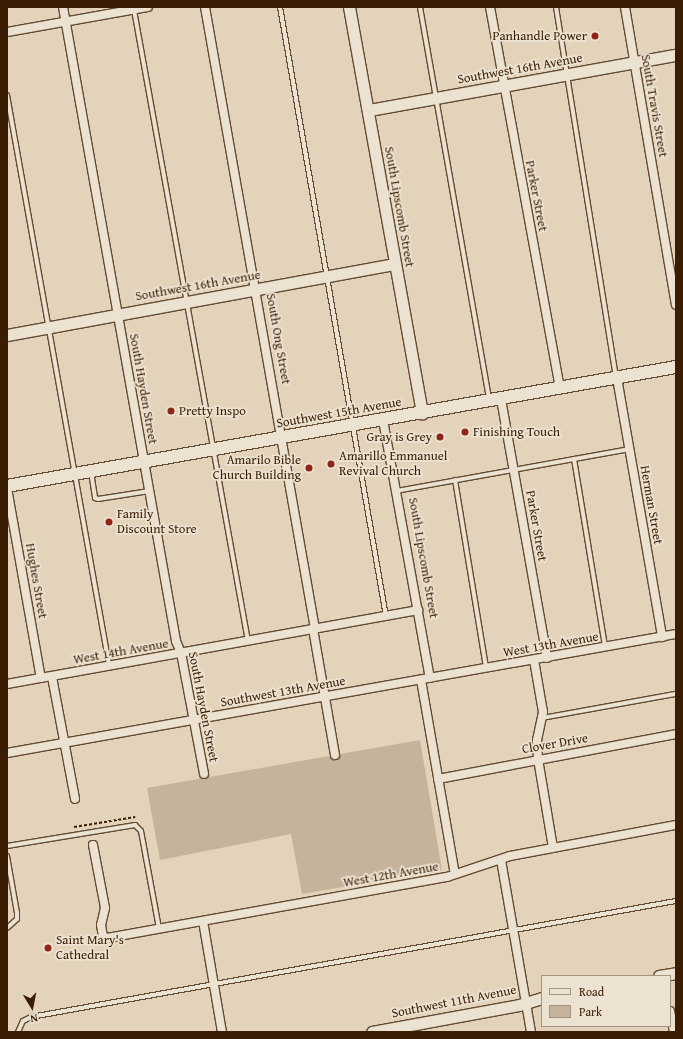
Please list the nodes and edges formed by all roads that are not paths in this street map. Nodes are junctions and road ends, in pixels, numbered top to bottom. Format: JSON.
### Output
{"nodes":[{"id":1,"x":63,"y":7,"type":"edge"},
{"id":2,"x":148,"y":7,"type":"edge"},
{"id":3,"x":206,"y":7,"type":"edge"},
{"id":4,"x":280,"y":7,"type":"edge"},
{"id":5,"x":348,"y":7,"type":"edge"},
{"id":6,"x":420,"y":7,"type":"edge"},
{"id":7,"x":490,"y":7,"type":"edge"},
{"id":8,"x":556,"y":7,"type":"edge"},
{"id":9,"x":625,"y":7,"type":"edge"},
{"id":10,"x":134,"y":8,"type":"edge"},
{"id":11,"x":66,"y":22,"type":"junction"},
{"id":12,"x":7,"y":32,"type":"edge"},
{"id":13,"x":676,"y":55,"type":"edge"},
{"id":14,"x":634,"y":62,"type":"junction"},
{"id":15,"x":567,"y":74,"type":"junction"},
{"id":16,"x":503,"y":86,"type":"junction"},
{"id":17,"x":7,"y":95,"type":"edge"},
{"id":18,"x":435,"y":98,"type":"junction"},
{"id":19,"x":368,"y":110,"type":"junction"},
{"id":20,"x":394,"y":264,"type":"junction"},
{"id":21,"x":325,"y":277,"type":"junction"},
{"id":22,"x":257,"y":289,"type":"junction"},
{"id":23,"x":187,"y":302,"type":"junction"},
{"id":24,"x":676,"y":305,"type":"edge"},
{"id":25,"x":117,"y":315,"type":"junction"},
{"id":26,"x":48,"y":327,"type":"junction"},
{"id":27,"x":7,"y":335,"type":"edge"},
{"id":28,"x":676,"y":367,"type":"edge"},
{"id":29,"x":616,"y":378,"type":"junction"},
{"id":30,"x":560,"y":388,"type":"junction"},
{"id":31,"x":495,"y":400,"type":"junction"},
{"id":32,"x":422,"y":413,"type":"junction"},
{"id":33,"x":383,"y":420,"type":"junction"},
{"id":34,"x":352,"y":425,"type":"junction"},
{"id":35,"x":283,"y":437,"type":"junction"},
{"id":36,"x":629,"y":449,"type":"junction"},
{"id":37,"x":213,"y":450,"type":"junction"},
{"id":38,"x":574,"y":459,"type":"junction"},
{"id":39,"x":144,"y":462,"type":"junction"},
{"id":40,"x":514,"y":470,"type":"junction"},
{"id":41,"x":91,"y":472,"type":"junction"},
{"id":42,"x":76,"y":474,"type":"junction"},
{"id":43,"x":455,"y":480,"type":"junction"},
{"id":44,"x":7,"y":487,"type":"edge"},
{"id":45,"x":149,"y":491,"type":"junction"},
{"id":46,"x":396,"y":491,"type":"junction"},
{"id":47,"x":418,"y":610,"type":"junction"},
{"id":48,"x":386,"y":616,"type":"junction"},
{"id":49,"x":314,"y":629,"type":"junction"},
{"id":50,"x":676,"y":634,"type":"edge"},
{"id":51,"x":662,"y":637,"type":"junction"},
{"id":52,"x":248,"y":641,"type":"junction"},
{"id":53,"x":605,"y":647,"type":"junction"},
{"id":54,"x":182,"y":653,"type":"junction"},
{"id":55,"x":547,"y":658,"type":"junction"},
{"id":56,"x":534,"y":660,"type":"junction"},
{"id":57,"x":109,"y":666,"type":"junction"},
{"id":58,"x":486,"y":668,"type":"junction"},
{"id":59,"x":52,"y":676,"type":"junction"},
{"id":60,"x":41,"y":678,"type":"junction"},
{"id":61,"x":430,"y":678,"type":"junction"},
{"id":62,"x":421,"y":680,"type":"junction"},
{"id":63,"x":7,"y":684,"type":"edge"},
{"id":64,"x":676,"y":694,"type":"edge"},
{"id":65,"x":325,"y":697,"type":"junction"},
{"id":66,"x":542,"y":718,"type":"junction"},
{"id":67,"x":194,"y":720,"type":"junction"},
{"id":68,"x":676,"y":734,"type":"edge"},
{"id":69,"x":64,"y":743,"type":"junction"},
{"id":70,"x":7,"y":753,"type":"edge"},
{"id":71,"x":335,"y":755,"type":"dead end"},
{"id":72,"x":538,"y":759,"type":"junction"},
{"id":73,"x":204,"y":774,"type":"dead end"},
{"id":74,"x":438,"y":779,"type":"junction"},
{"id":75,"x":75,"y":799,"type":"dead end"},
{"id":76,"x":676,"y":825,"type":"edge"},
{"id":77,"x":93,"y":845,"type":"dead end"},
{"id":78,"x":7,"y":846,"type":"edge"},
{"id":79,"x":553,"y":848,"type":"junction"},
{"id":80,"x":7,"y":856,"type":"edge"},
{"id":81,"x":501,"y":860,"type":"junction"},
{"id":82,"x":455,"y":874,"type":"junction"},
{"id":83,"x":676,"y":901,"type":"edge"},
{"id":84,"x":203,"y":921,"type":"junction"},
{"id":85,"x":7,"y":928,"type":"edge"},
{"id":86,"x":160,"y":928,"type":"junction"},
{"id":87,"x":514,"y":932,"type":"junction"},
{"id":88,"x":214,"y":984,"type":"junction"},
{"id":89,"x":541,"y":998,"type":"edge"},
{"id":90,"x":526,"y":1003,"type":"junction"},
{"id":91,"x":671,"y":1016,"type":"edge"},
{"id":92,"x":18,"y":1032,"type":"edge"},
{"id":93,"x":222,"y":1032,"type":"edge"},
{"id":94,"x":372,"y":1032,"type":"edge"},
{"id":95,"x":531,"y":1032,"type":"edge"},
{"id":96,"x":674,"y":1032,"type":"edge"}],
"edges":[{"from":1,"to":11,"type":"street","name":"South Hayden Street"},
{"from":2,"to":10,"type":"street"},
{"from":3,"to":22,"type":"street","name":"South Ong Street"},
{"from":4,"to":21,"type":"lane"},
{"from":5,"to":19,"type":"street","name":"South Lipscomb Street"},
{"from":6,"to":18,"type":"lane"},
{"from":7,"to":16,"type":"street","name":"Parker Street"},
{"from":8,"to":15,"type":"lane"},
{"from":9,"to":14,"type":"street","name":"South Travis Street"},
{"from":10,"to":11,"type":"street"},
{"from":10,"to":23,"type":"lane"},
{"from":11,"to":12,"type":"street"},
{"from":11,"to":25,"type":"street","name":"South Hayden Street"},
{"from":13,"to":14,"type":"street","name":"Southwest 16th Avenue"},
{"from":14,"to":15,"type":"street","name":"Southwest 16th Avenue"},
{"from":14,"to":24,"type":"street","name":"South Travis Street"},
{"from":15,"to":16,"type":"street","name":"Southwest 16th Avenue"},
{"from":15,"to":29,"type":"lane"},
{"from":16,"to":18,"type":"street","name":"Southwest 16th Avenue"},
{"from":16,"to":30,"type":"street","name":"Parker Street"},
{"from":17,"to":26,"type":"lane"},
{"from":18,"to":19,"type":"street","name":"Southwest 16th Avenue"},
{"from":18,"to":31,"type":"lane"},
{"from":19,"to":20,"type":"street","name":"South Lipscomb Street"},
{"from":20,"to":21,"type":"street","name":"Southwest 16th Avenue"},
{"from":20,"to":32,"type":"street","name":"South Lipscomb Street"},
{"from":21,"to":22,"type":"street","name":"Southwest 16th Avenue"},
{"from":21,"to":34,"type":"lane"},
{"from":22,"to":23,"type":"street","name":"Southwest 16th Avenue"},
{"from":22,"to":35,"type":"street","name":"South Ong Street"},
{"from":23,"to":25,"type":"street","name":"Southwest 16th Avenue"},
{"from":23,"to":37,"type":"lane"},
{"from":25,"to":26,"type":"street","name":"Southwest 16th Avenue"},
{"from":25,"to":39,"type":"street","name":"South Hayden Street"},
{"from":26,"to":27,"type":"street","name":"Southwest 16th Avenue"},
{"from":26,"to":42,"type":"lane"},
{"from":28,"to":29,"type":"main road","name":"Southwest 15th Avenue"},
{"from":29,"to":30,"type":"main road","name":"Southwest 15th Avenue"},
{"from":29,"to":36,"type":"street","name":"Herman Street"},
{"from":30,"to":31,"type":"main road","name":"Southwest 15th Avenue"},
{"from":31,"to":32,"type":"main road","name":"Southwest 15th Avenue"},
{"from":31,"to":40,"type":"street","name":"Parker Street"},
{"from":32,"to":33,"type":"main road","name":"Southwest 15th Avenue"},
{"from":33,"to":34,"type":"main road","name":"Southwest 15th Avenue"},
{"from":33,"to":46,"type":"street","name":"South Lipscomb Street"},
{"from":34,"to":35,"type":"main road","name":"Southwest 15th Avenue"},
{"from":34,"to":48,"type":"lane"},
{"from":35,"to":37,"type":"main road","name":"Southwest 15th Avenue"},
{"from":35,"to":49,"type":"street","name":"South Ong Street"},
{"from":36,"to":38,"type":"lane"},
{"from":36,"to":51,"type":"street","name":"Herman Street"},
{"from":37,"to":39,"type":"main road","name":"Southwest 15th Avenue"},
{"from":37,"to":52,"type":"lane"},
{"from":38,"to":40,"type":"lane"},
{"from":38,"to":53,"type":"lane"},
{"from":39,"to":41,"type":"main road","name":"Southwest 15th Avenue"},
{"from":39,"to":45,"type":"street","name":"South Hayden Street"},
{"from":40,"to":43,"type":"lane"},
{"from":40,"to":55,"type":"street","name":"Parker Street"},
{"from":41,"to":42,"type":"main road","name":"Southwest 15th Avenue"},
{"from":41,"to":45,"type":"lane"},
{"from":42,"to":44,"type":"main road","name":"Southwest 15th Avenue"},
{"from":42,"to":57,"type":"lane"},
{"from":43,"to":46,"type":"lane"},
{"from":43,"to":58,"type":"lane"},
{"from":44,"to":60,"type":"street","name":"Hughes Street"},
{"from":45,"to":54,"type":"street","name":"South Hayden Street"},
{"from":46,"to":47,"type":"street","name":"South Lipscomb Street"},
{"from":47,"to":48,"type":"street","name":"West 14th Avenue"},
{"from":47,"to":61,"type":"street","name":"South Lipscomb Street"},
{"from":48,"to":49,"type":"street","name":"West 14th Avenue"},
{"from":49,"to":52,"type":"street","name":"West 14th Avenue"},
{"from":49,"to":65,"type":"street","name":"South Ong Street"},
{"from":50,"to":51,"type":"street","name":"West 13th Avenue"},
{"from":51,"to":53,"type":"street","name":"West 13th Avenue"},
{"from":52,"to":54,"type":"street","name":"West 14th Avenue"},
{"from":53,"to":55,"type":"street","name":"West 13th Avenue"},
{"from":54,"to":57,"type":"street","name":"West 14th Avenue"},
{"from":54,"to":67,"type":"street","name":"South Hayden Street"},
{"from":55,"to":56,"type":"street","name":"West 13th Avenue"},
{"from":56,"to":58,"type":"street","name":"West 13th Avenue"},
{"from":56,"to":66,"type":"street"},
{"from":57,"to":59,"type":"street","name":"West 14th Avenue"},
{"from":58,"to":61,"type":"street","name":"West 13th Avenue"},
{"from":59,"to":60,"type":"street","name":"West 14th Avenue"},
{"from":59,"to":69,"type":"street"},
{"from":60,"to":63,"type":"street"},
{"from":61,"to":62,"type":"street","name":"Southwest 13th Avenue"},
{"from":62,"to":65,"type":"street","name":"Southwest 13th Avenue"},
{"from":62,"to":74,"type":"street"},
{"from":64,"to":66,"type":"lane"},
{"from":65,"to":67,"type":"street","name":"Southwest 13th Avenue"},
{"from":65,"to":71,"type":"street","name":"South Ong Street"},
{"from":66,"to":72,"type":"street"},
{"from":67,"to":69,"type":"street","name":"Southwest 13th Avenue"},
{"from":67,"to":73,"type":"street","name":"South Hayden Street"},
{"from":68,"to":72,"type":"street","name":"Clover Drive"},
{"from":69,"to":70,"type":"street","name":"Southwest 13th Avenue"},
{"from":69,"to":75,"type":"street"},
{"from":72,"to":74,"type":"street","name":"Clover Drive"},
{"from":72,"to":79,"type":"street"},
{"from":74,"to":82,"type":"street"},
{"from":76,"to":79,"type":"street","name":"West 12th Avenue"},
{"from":77,"to":86,"type":"street","name":"West 12th Avenue"},
{"from":78,"to":86,"type":"lane"},
{"from":79,"to":81,"type":"street","name":"West 12th Avenue"},
{"from":80,"to":85,"type":"lane"},
{"from":81,"to":82,"type":"street","name":"West 12th Avenue"},
{"from":81,"to":87,"type":"street"},
{"from":82,"to":84,"type":"street","name":"West 12th Avenue"},
{"from":83,"to":87,"type":"lane"},
{"from":84,"to":86,"type":"street","name":"West 12th Avenue"},
{"from":84,"to":88,"type":"street"},
{"from":87,"to":88,"type":"lane"},
{"from":87,"to":90,"type":"street"},
{"from":88,"to":92,"type":"lane"},
{"from":88,"to":93,"type":"street"},
{"from":89,"to":90,"type":"street","name":"Southwest 11th Avenue"},
{"from":90,"to":94,"type":"street","name":"Southwest 11th Avenue"},
{"from":90,"to":95,"type":"street"},
{"from":91,"to":96,"type":"street"}]}
